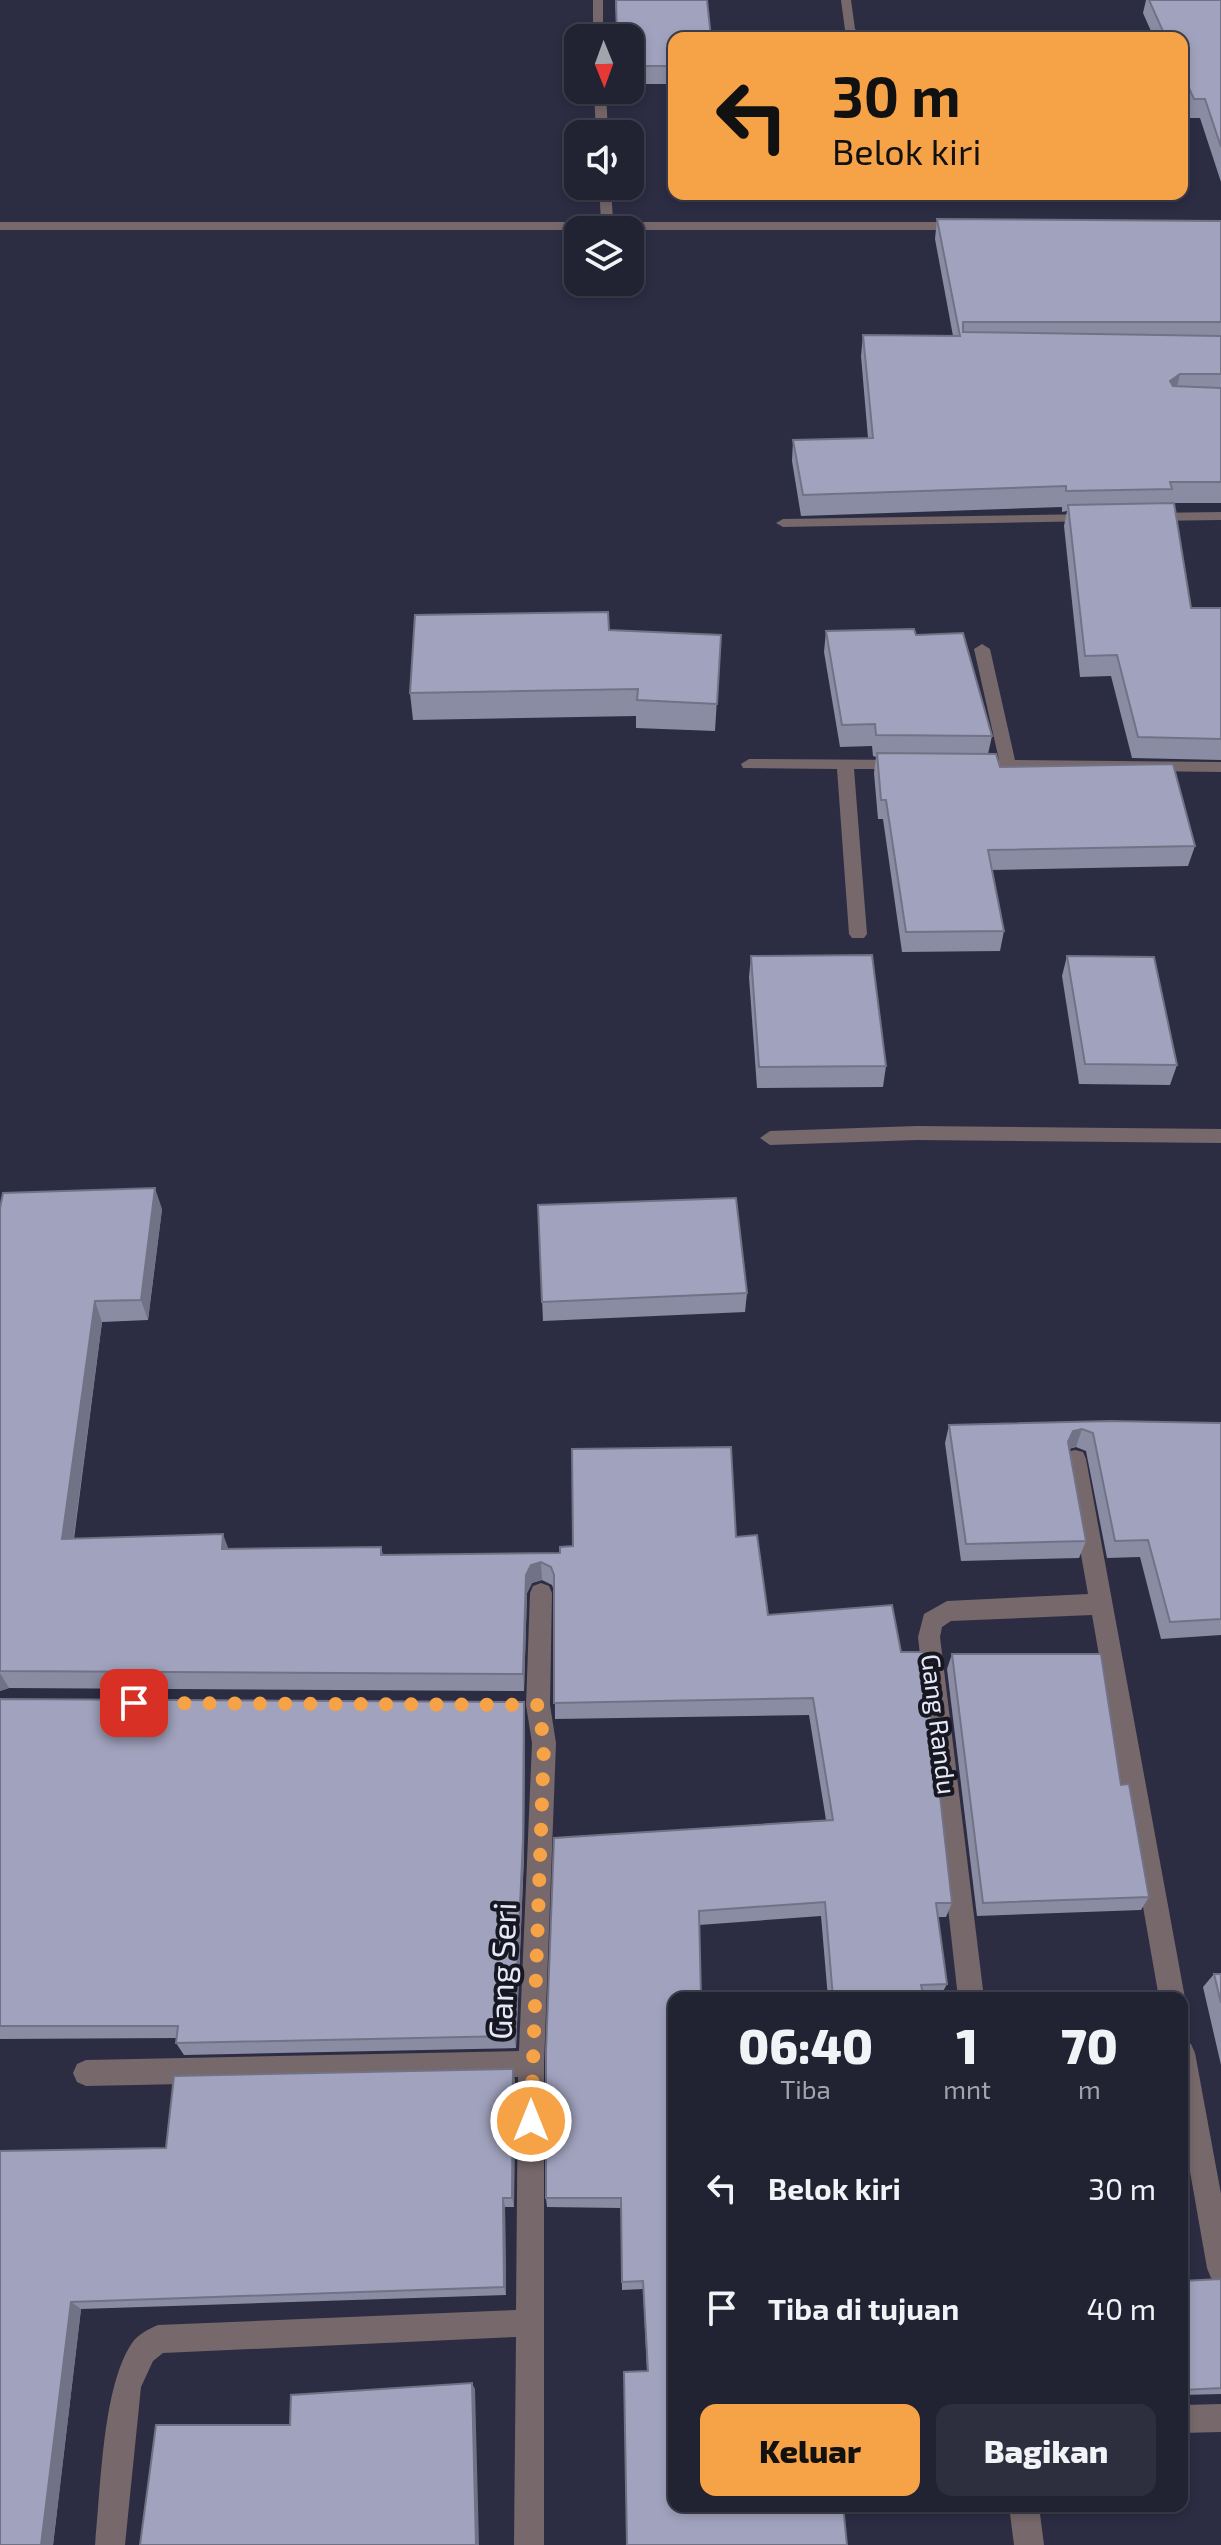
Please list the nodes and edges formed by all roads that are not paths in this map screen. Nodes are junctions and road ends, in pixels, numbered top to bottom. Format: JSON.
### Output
{"nodes":[{"id":1,"x":598,"y":0,"type":"edge"},
{"id":2,"x":846,"y":0,"type":"edge"},
{"id":3,"x":598,"y":24,"type":"edge"},
{"id":4,"x":854,"y":32,"type":"edge"},
{"id":5,"x":0,"y":226,"type":"edge"},
{"id":6,"x":564,"y":226,"type":"edge"},
{"id":7,"x":644,"y":226,"type":"edge"},
{"id":8,"x":985,"y":226,"type":"edge"},
{"id":9,"x":1221,"y":516,"type":"edge"},
{"id":10,"x":783,"y":523,"type":"dead end"},
{"id":11,"x":982,"y":649,"type":"dead end"},
{"id":12,"x":749,"y":764,"type":"dead end"},
{"id":13,"x":845,"y":764,"type":"junction"},
{"id":14,"x":919,"y":764,"type":"edge"},
{"id":15,"x":949,"y":765,"type":"edge"},
{"id":16,"x":1008,"y":765,"type":"junction"},
{"id":17,"x":1221,"y":767,"type":"edge"},
{"id":18,"x":858,"y":934,"type":"dead end"},
{"id":19,"x":1221,"y":1136,"type":"edge"},
{"id":20,"x":770,"y":1138,"type":"dead end"},
{"id":21,"x":1075,"y":1459,"type":"edge"},
{"id":22,"x":541,"y":1593,"type":"edge"},
{"id":23,"x":1101,"y":1604,"type":"junction"},
{"id":24,"x":970,"y":1992,"type":"edge"},
{"id":25,"x":1171,"y":1992,"type":"edge"},
{"id":26,"x":531,"y":2064,"type":"junction"},
{"id":27,"x":86,"y":2073,"type":"dead end"},
{"id":28,"x":1188,"y":2086,"type":"edge"},
{"id":29,"x":1221,"y":2268,"type":"edge"},
{"id":30,"x":529,"y":2323,"type":"junction"},
{"id":31,"x":1221,"y":2418,"type":"edge"},
{"id":32,"x":1188,"y":2419,"type":"edge"},
{"id":33,"x":1025,"y":2512,"type":"edge"},
{"id":34,"x":110,"y":2545,"type":"edge"},
{"id":35,"x":529,"y":2545,"type":"edge"},
{"id":36,"x":1029,"y":2545,"type":"edge"}],
"edges":[{"from":1,"to":3,"type":"street"},
{"from":2,"to":4,"type":"street"},
{"from":5,"to":6,"type":"street"},
{"from":7,"to":8,"type":"street"},
{"from":9,"to":10,"type":"street"},
{"from":11,"to":16,"type":"street"},
{"from":12,"to":13,"type":"street"},
{"from":13,"to":14,"type":"street"},
{"from":13,"to":18,"type":"street"},
{"from":15,"to":16,"type":"street"},
{"from":16,"to":17,"type":"street"},
{"from":19,"to":20,"type":"street"},
{"from":21,"to":23,"type":"street"},
{"from":22,"to":26,"type":"street","name":"Gang Seri"},
{"from":23,"to":24,"type":"street","name":"Gang Randu"},
{"from":23,"to":25,"type":"street"},
{"from":26,"to":27,"type":"street"},
{"from":26,"to":30,"type":"street","name":"Gang Seri"},
{"from":28,"to":29,"type":"street"},
{"from":30,"to":34,"type":"street"},
{"from":30,"to":35,"type":"street","name":"Gang Seri"},
{"from":31,"to":32,"type":"street"},
{"from":33,"to":36,"type":"street"}]}
